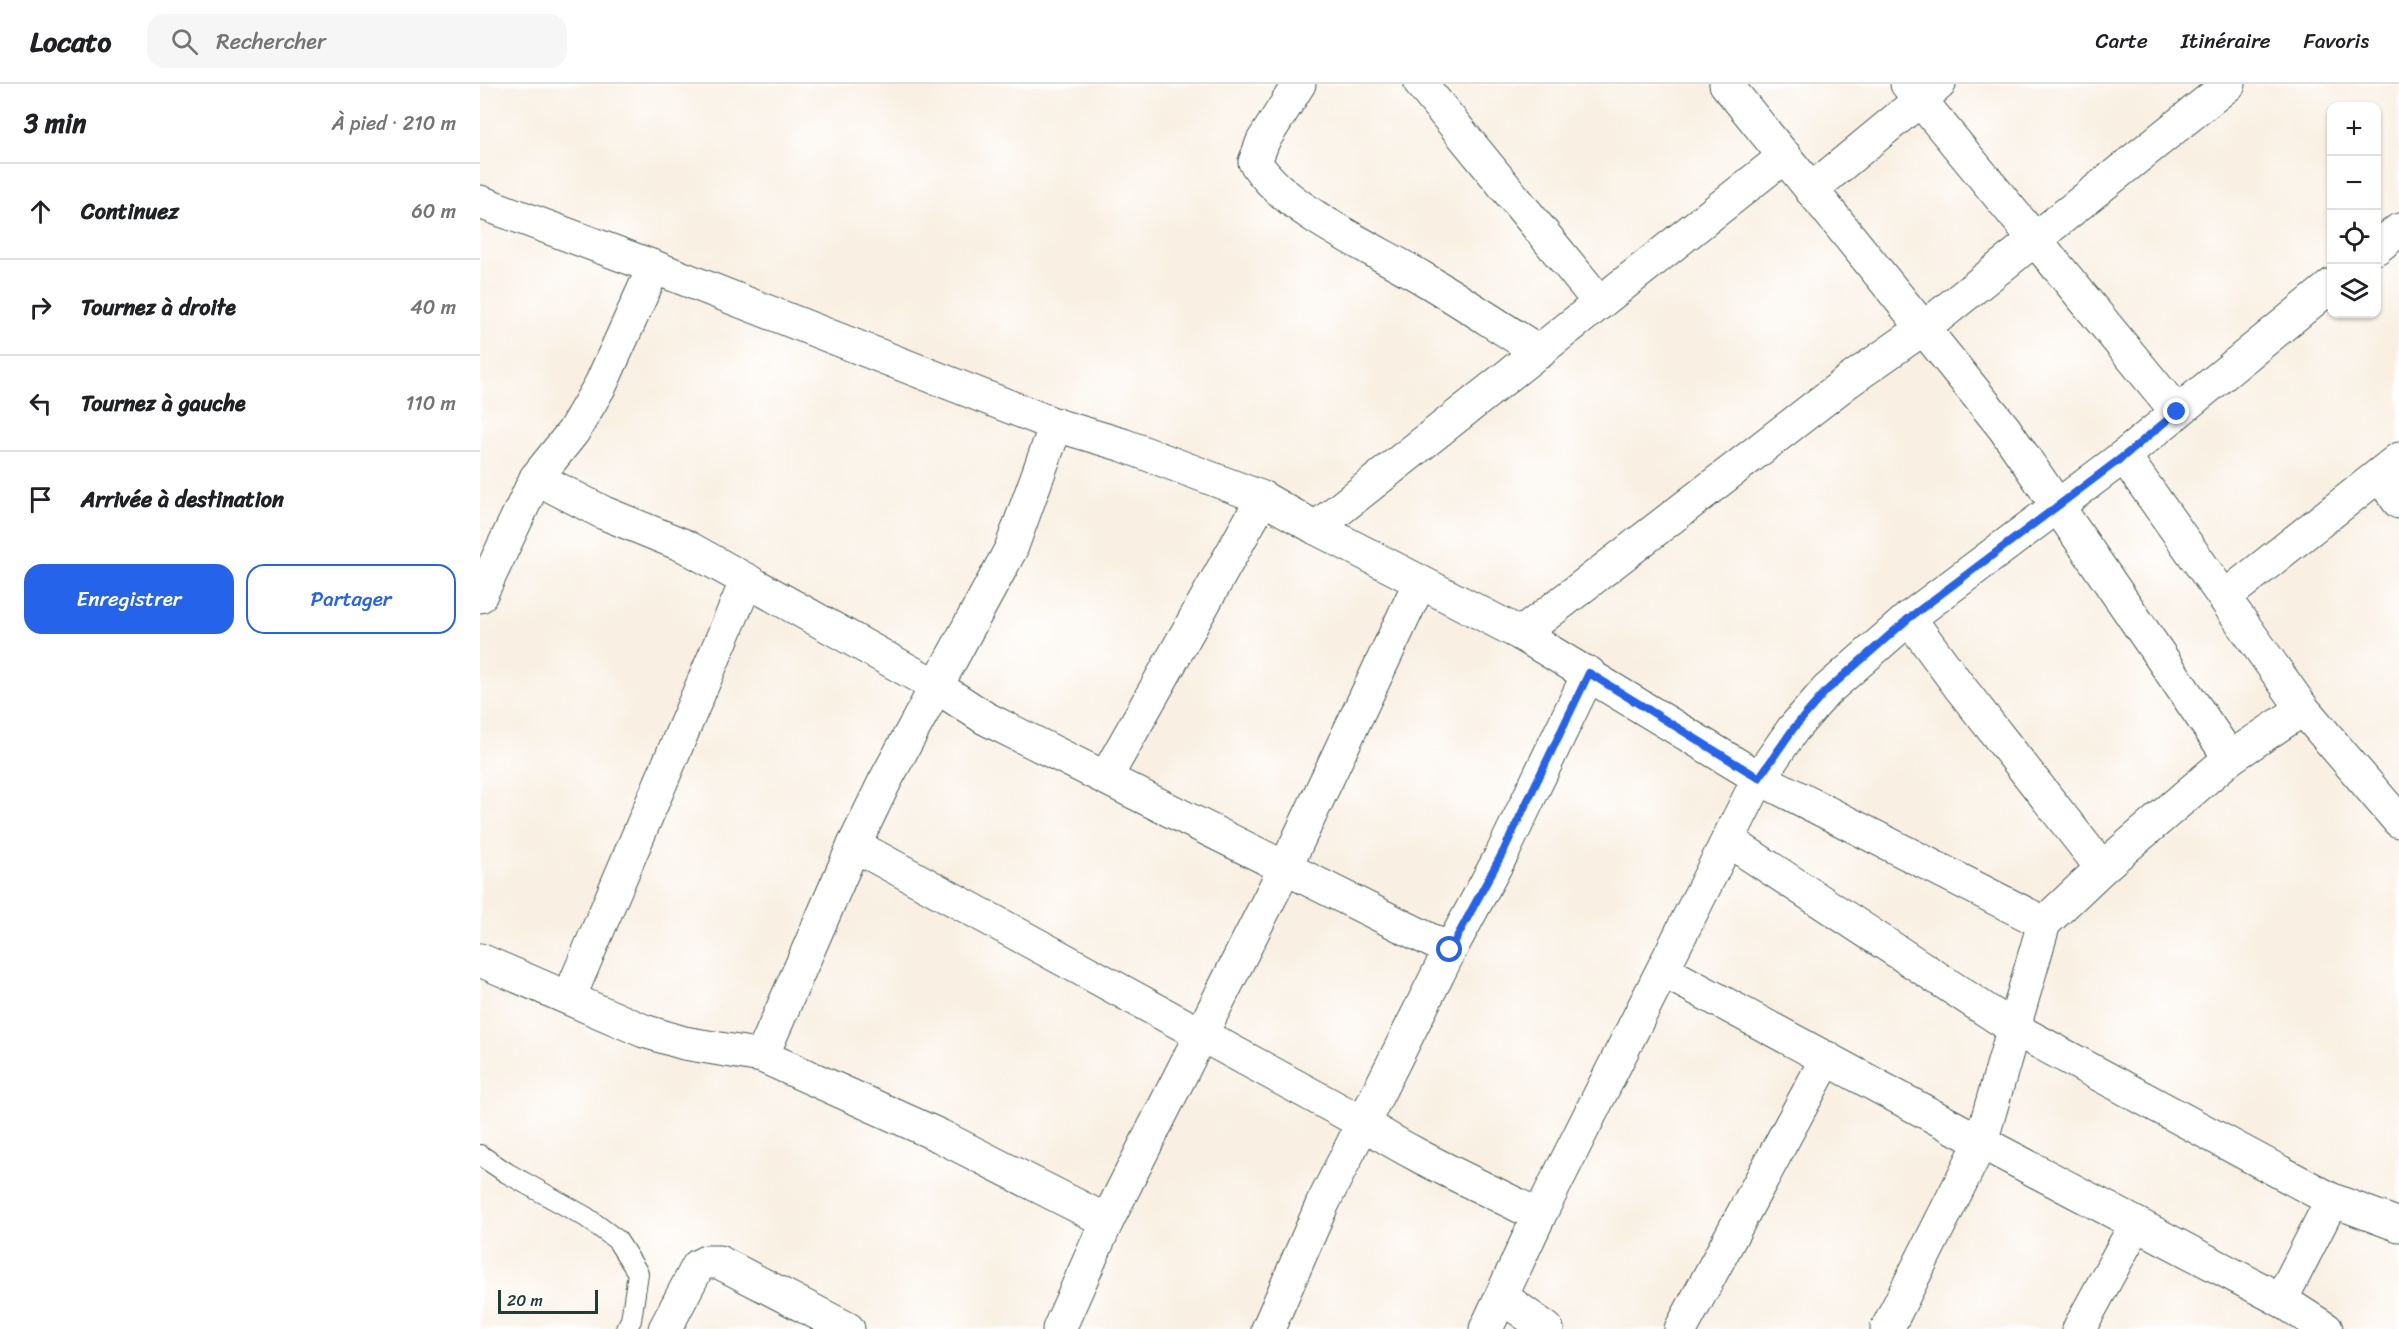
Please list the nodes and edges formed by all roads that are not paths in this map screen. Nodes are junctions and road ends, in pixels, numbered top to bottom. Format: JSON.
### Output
{"nodes":[{"id":1,"x":1299,"y":84,"type":"edge"},
{"id":2,"x":1421,"y":84,"type":"edge"},
{"id":3,"x":1726,"y":84,"type":"edge"},
{"id":4,"x":2229,"y":84,"type":"edge"},
{"id":5,"x":1922,"y":89,"type":"edge"},
{"id":6,"x":1785,"y":156,"type":"junction"},
{"id":7,"x":1811,"y":190,"type":"junction"},
{"id":8,"x":480,"y":202,"type":"edge"},
{"id":9,"x":2399,"y":230,"type":"edge"},
{"id":10,"x":2035,"y":240,"type":"junction"},
{"id":11,"x":2381,"y":244,"type":"edge"},
{"id":12,"x":654,"y":267,"type":"junction"},
{"id":13,"x":2327,"y":288,"type":"edge"},
{"id":14,"x":1600,"y":303,"type":"junction"},
{"id":15,"x":1924,"y":328,"type":"junction"},
{"id":16,"x":1540,"y":352,"type":"junction"},
{"id":17,"x":2177,"y":412,"type":"junction"},
{"id":18,"x":1056,"y":425,"type":"junction"},
{"id":19,"x":2124,"y":456,"type":"junction"},
{"id":20,"x":2389,"y":467,"type":"edge"},
{"id":21,"x":536,"y":478,"type":"junction"},
{"id":22,"x":1263,"y":498,"type":"junction"},
{"id":23,"x":2399,"y":502,"type":"edge"},
{"id":24,"x":2059,"y":506,"type":"junction"},
{"id":25,"x":1316,"y":528,"type":"junction"},
{"id":26,"x":747,"y":580,"type":"junction"},
{"id":27,"x":1420,"y":582,"type":"junction"},
{"id":28,"x":482,"y":588,"type":"edge"},
{"id":29,"x":2226,"y":596,"type":"junction"},
{"id":30,"x":1909,"y":618,"type":"junction"},
{"id":31,"x":1521,"y":634,"type":"junction"},
{"id":32,"x":1589,"y":673,"type":"junction"},
{"id":33,"x":936,"y":686,"type":"junction"},
{"id":34,"x":2303,"y":709,"type":"junction"},
{"id":35,"x":2230,"y":758,"type":"junction"},
{"id":36,"x":1106,"y":777,"type":"junction"},
{"id":37,"x":1759,"y":778,"type":"junction"},
{"id":38,"x":2399,"y":821,"type":"edge"},
{"id":39,"x":1729,"y":841,"type":"junction"},
{"id":40,"x":854,"y":845,"type":"junction"},
{"id":41,"x":1286,"y":866,"type":"junction"},
{"id":42,"x":2102,"y":868,"type":"junction"},
{"id":43,"x":2044,"y":923,"type":"junction"},
{"id":44,"x":1450,"y":950,"type":"junction"},
{"id":45,"x":480,"y":960,"type":"edge"},
{"id":46,"x":1664,"y":971,"type":"junction"},
{"id":47,"x":569,"y":998,"type":"junction"},
{"id":48,"x":2015,"y":1029,"type":"junction"},
{"id":49,"x":1202,"y":1035,"type":"junction"},
{"id":50,"x":762,"y":1056,"type":"junction"},
{"id":51,"x":1827,"y":1058,"type":"junction"},
{"id":52,"x":1363,"y":1123,"type":"junction"},
{"id":53,"x":1981,"y":1142,"type":"junction"},
{"id":54,"x":480,"y":1155,"type":"edge"},
{"id":55,"x":2332,"y":1200,"type":"junction"},
{"id":56,"x":1539,"y":1216,"type":"junction"},
{"id":57,"x":1107,"y":1221,"type":"junction"},
{"id":58,"x":2136,"y":1224,"type":"junction"},
{"id":59,"x":2399,"y":1225,"type":"edge"},
{"id":60,"x":1502,"y":1297,"type":"junction"},
{"id":61,"x":2281,"y":1300,"type":"junction"},
{"id":62,"x":626,"y":1329,"type":"edge"},
{"id":63,"x":664,"y":1329,"type":"edge"},
{"id":64,"x":848,"y":1329,"type":"edge"},
{"id":65,"x":1059,"y":1329,"type":"edge"},
{"id":66,"x":1268,"y":1329,"type":"edge"},
{"id":67,"x":1486,"y":1329,"type":"edge"},
{"id":68,"x":1547,"y":1329,"type":"edge"},
{"id":69,"x":1681,"y":1329,"type":"edge"},
{"id":70,"x":1887,"y":1329,"type":"edge"},
{"id":71,"x":2079,"y":1329,"type":"edge"},
{"id":72,"x":2326,"y":1329,"type":"edge"}],
"edges":[{"from":1,"to":16,"type":"street"},
{"from":2,"to":14,"type":"street"},
{"from":3,"to":6,"type":"street"},
{"from":4,"to":10,"type":"street"},
{"from":5,"to":7,"type":"street"},
{"from":5,"to":10,"type":"street"},
{"from":6,"to":7,"type":"street"},
{"from":6,"to":14,"type":"street"},
{"from":7,"to":15,"type":"street"},
{"from":8,"to":12,"type":"street"},
{"from":9,"to":11,"type":"street"},
{"from":10,"to":15,"type":"street"},
{"from":10,"to":17,"type":"street"},
{"from":12,"to":18,"type":"street"},
{"from":12,"to":21,"type":"street"},
{"from":13,"to":17,"type":"street"},
{"from":14,"to":16,"type":"street"},
{"from":15,"to":24,"type":"street"},
{"from":15,"to":31,"type":"street"},
{"from":16,"to":25,"type":"street"},
{"from":17,"to":19,"type":"street"},
{"from":18,"to":22,"type":"street"},
{"from":18,"to":33,"type":"street"},
{"from":19,"to":24,"type":"street"},
{"from":19,"to":29,"type":"street"},
{"from":20,"to":23,"type":"street"},
{"from":20,"to":29,"type":"street"},
{"from":21,"to":26,"type":"street"},
{"from":21,"to":28,"type":"street"},
{"from":22,"to":25,"type":"street"},
{"from":22,"to":36,"type":"street"},
{"from":24,"to":30,"type":"street"},
{"from":24,"to":35,"type":"street"},
{"from":25,"to":27,"type":"street"},
{"from":26,"to":33,"type":"street"},
{"from":26,"to":47,"type":"street"},
{"from":27,"to":31,"type":"street"},
{"from":27,"to":41,"type":"street"},
{"from":29,"to":34,"type":"street"},
{"from":30,"to":37,"type":"street"},
{"from":30,"to":42,"type":"street"},
{"from":31,"to":32,"type":"street"},
{"from":32,"to":37,"type":"street"},
{"from":32,"to":44,"type":"street"},
{"from":33,"to":36,"type":"street"},
{"from":33,"to":40,"type":"street"},
{"from":34,"to":35,"type":"street"},
{"from":34,"to":38,"type":"street"},
{"from":35,"to":42,"type":"street"},
{"from":36,"to":41,"type":"street"},
{"from":37,"to":39,"type":"street"},
{"from":37,"to":43,"type":"street"},
{"from":39,"to":46,"type":"street"},
{"from":39,"to":48,"type":"street"},
{"from":40,"to":49,"type":"street"},
{"from":40,"to":50,"type":"street"},
{"from":41,"to":44,"type":"street"},
{"from":41,"to":49,"type":"street"},
{"from":42,"to":43,"type":"street"},
{"from":43,"to":48,"type":"street"},
{"from":44,"to":52,"type":"street"},
{"from":45,"to":47,"type":"street"},
{"from":46,"to":51,"type":"street"},
{"from":46,"to":56,"type":"street"},
{"from":47,"to":50,"type":"street"},
{"from":48,"to":53,"type":"street"},
{"from":48,"to":55,"type":"street"},
{"from":49,"to":52,"type":"street"},
{"from":49,"to":57,"type":"street"},
{"from":50,"to":57,"type":"street"},
{"from":51,"to":53,"type":"street"},
{"from":51,"to":69,"type":"street"},
{"from":52,"to":56,"type":"street"},
{"from":52,"to":66,"type":"street"},
{"from":53,"to":58,"type":"street"},
{"from":53,"to":70,"type":"street"},
{"from":54,"to":62,"type":"lane"},
{"from":55,"to":59,"type":"street"},
{"from":55,"to":61,"type":"street"},
{"from":56,"to":60,"type":"street"},
{"from":57,"to":65,"type":"street"},
{"from":58,"to":61,"type":"street"},
{"from":58,"to":71,"type":"street"},
{"from":60,"to":67,"type":"street"},
{"from":60,"to":68,"type":"street"},
{"from":61,"to":72,"type":"street"},
{"from":63,"to":64,"type":"street"}]}
